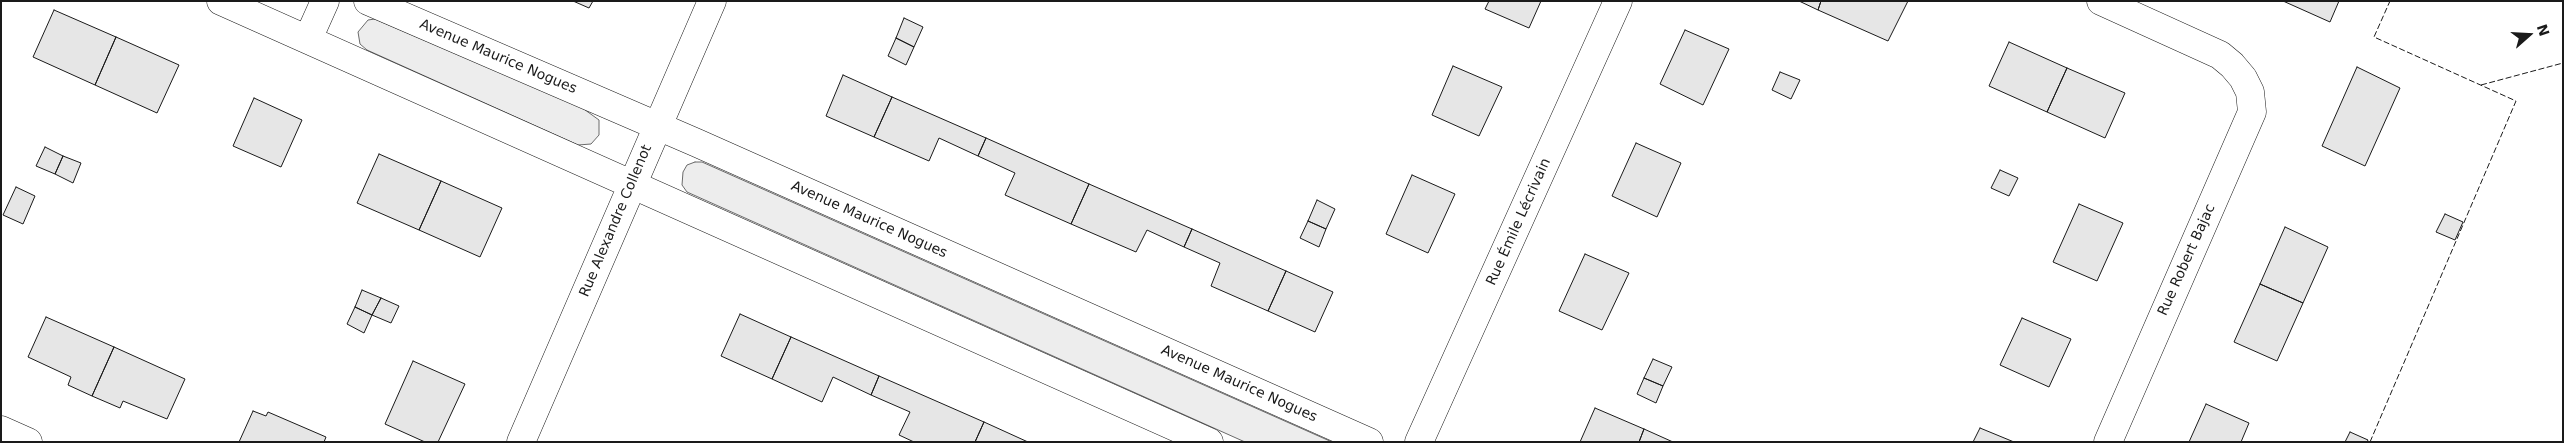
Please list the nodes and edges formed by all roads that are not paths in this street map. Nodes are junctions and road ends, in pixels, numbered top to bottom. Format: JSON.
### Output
{"nodes":[{"id":1,"x":221,"y":1,"type":"edge"},
{"id":2,"x":325,"y":1,"type":"edge"},
{"id":3,"x":368,"y":1,"type":"edge"},
{"id":4,"x":712,"y":1,"type":"edge"},
{"id":5,"x":1618,"y":1,"type":"edge"},
{"id":6,"x":2101,"y":1,"type":"edge"},
{"id":7,"x":308,"y":40,"type":"junction"},
{"id":8,"x":657,"y":126,"type":"junction"},
{"id":9,"x":632,"y":184,"type":"junction"},
{"id":10,"x":1,"y":430,"type":"edge"},
{"id":11,"x":28,"y":442,"type":"edge"},
{"id":12,"x":521,"y":442,"type":"edge"},
{"id":13,"x":1209,"y":442,"type":"edge"},
{"id":14,"x":1369,"y":442,"type":"edge"},
{"id":15,"x":1419,"y":442,"type":"edge"},
{"id":16,"x":2108,"y":442,"type":"edge"}],
"edges":[{"from":1,"to":7,"type":"street"},
{"from":2,"to":7,"type":"street"},
{"from":3,"to":8,"type":"street","name":"Avenue Maurice Nogues"},
{"from":4,"to":8,"type":"street","name":"Rue Alexandre Collenot"},
{"from":5,"to":15,"type":"street","name":"Rue Émile Lécrivain"},
{"from":6,"to":16,"type":"street","name":"Rue Robert Bajac"},
{"from":7,"to":9,"type":"street"},
{"from":8,"to":9,"type":"street","name":"Rue Alexandre Collenot"},
{"from":8,"to":14,"type":"street","name":"Avenue Maurice Nogues"},
{"from":9,"to":12,"type":"street","name":"Rue Alexandre Collenot"},
{"from":9,"to":13,"type":"street"},
{"from":10,"to":11,"type":"street"}]}
